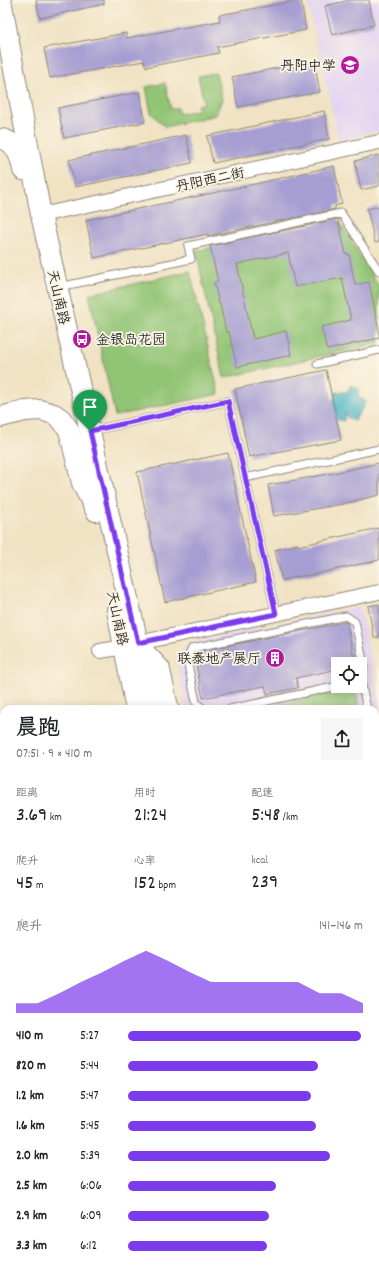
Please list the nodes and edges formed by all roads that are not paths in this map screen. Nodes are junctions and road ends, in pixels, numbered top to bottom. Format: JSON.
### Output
{"nodes":[{"id":1,"x":1,"y":0,"type":"edge"},
{"id":2,"x":0,"y":139,"type":"edge"},
{"id":3,"x":379,"y":142,"type":"edge"},
{"id":4,"x":41,"y":215,"type":"junction"},
{"id":5,"x":379,"y":271,"type":"edge"},
{"id":6,"x":57,"y":288,"type":"junction"},
{"id":7,"x":379,"y":350,"type":"edge"},
{"id":8,"x":317,"y":364,"type":"dead end"},
{"id":9,"x":0,"y":417,"type":"edge"},
{"id":10,"x":90,"y":431,"type":"junction"},
{"id":11,"x":379,"y":449,"type":"edge"},
{"id":12,"x":245,"y":478,"type":"junction"},
{"id":13,"x":96,"y":511,"type":"junction"},
{"id":14,"x":379,"y":592,"type":"edge"},
{"id":15,"x":276,"y":614,"type":"junction"},
{"id":16,"x":132,"y":645,"type":"junction"},
{"id":17,"x":100,"y":651,"type":"dead end"},
{"id":18,"x":362,"y":657,"type":"edge"},
{"id":19,"x":331,"y":687,"type":"edge"},
{"id":20,"x":363,"y":693,"type":"edge"},
{"id":21,"x":136,"y":705,"type":"edge"},
{"id":22,"x":152,"y":705,"type":"edge"},
{"id":23,"x":169,"y":705,"type":"edge"},
{"id":24,"x":199,"y":705,"type":"edge"},
{"id":25,"x":249,"y":705,"type":"edge"},
{"id":26,"x":366,"y":705,"type":"edge"}],
"edges":[{"from":1,"to":4,"type":"main road","name":"天山南路"},
{"from":2,"to":13,"type":"main road","name":"天山南路"},
{"from":3,"to":4,"type":"street","name":"丹阳西二街"},
{"from":4,"to":6,"type":"main road","name":"天山南路"},
{"from":5,"to":6,"type":"lane"},
{"from":6,"to":10,"type":"main road","name":"天山南路"},
{"from":7,"to":8,"type":"lane"},
{"from":9,"to":13,"type":"main road"},
{"from":10,"to":12,"type":"lane"},
{"from":10,"to":16,"type":"main road","name":"天山南路"},
{"from":11,"to":12,"type":"lane"},
{"from":12,"to":15,"type":"lane"},
{"from":13,"to":16,"type":"main road","name":"天山南路"},
{"from":14,"to":15,"type":"street"},
{"from":15,"to":16,"type":"street"},
{"from":16,"to":17,"type":"street"},
{"from":16,"to":21,"type":"main road","name":"天山南路"},
{"from":16,"to":22,"type":"main road","name":"天山南路"},
{"from":16,"to":23,"type":"street"},
{"from":18,"to":24,"type":"lane"},
{"from":19,"to":25,"type":"lane"},
{"from":20,"to":26,"type":"lane"}]}
